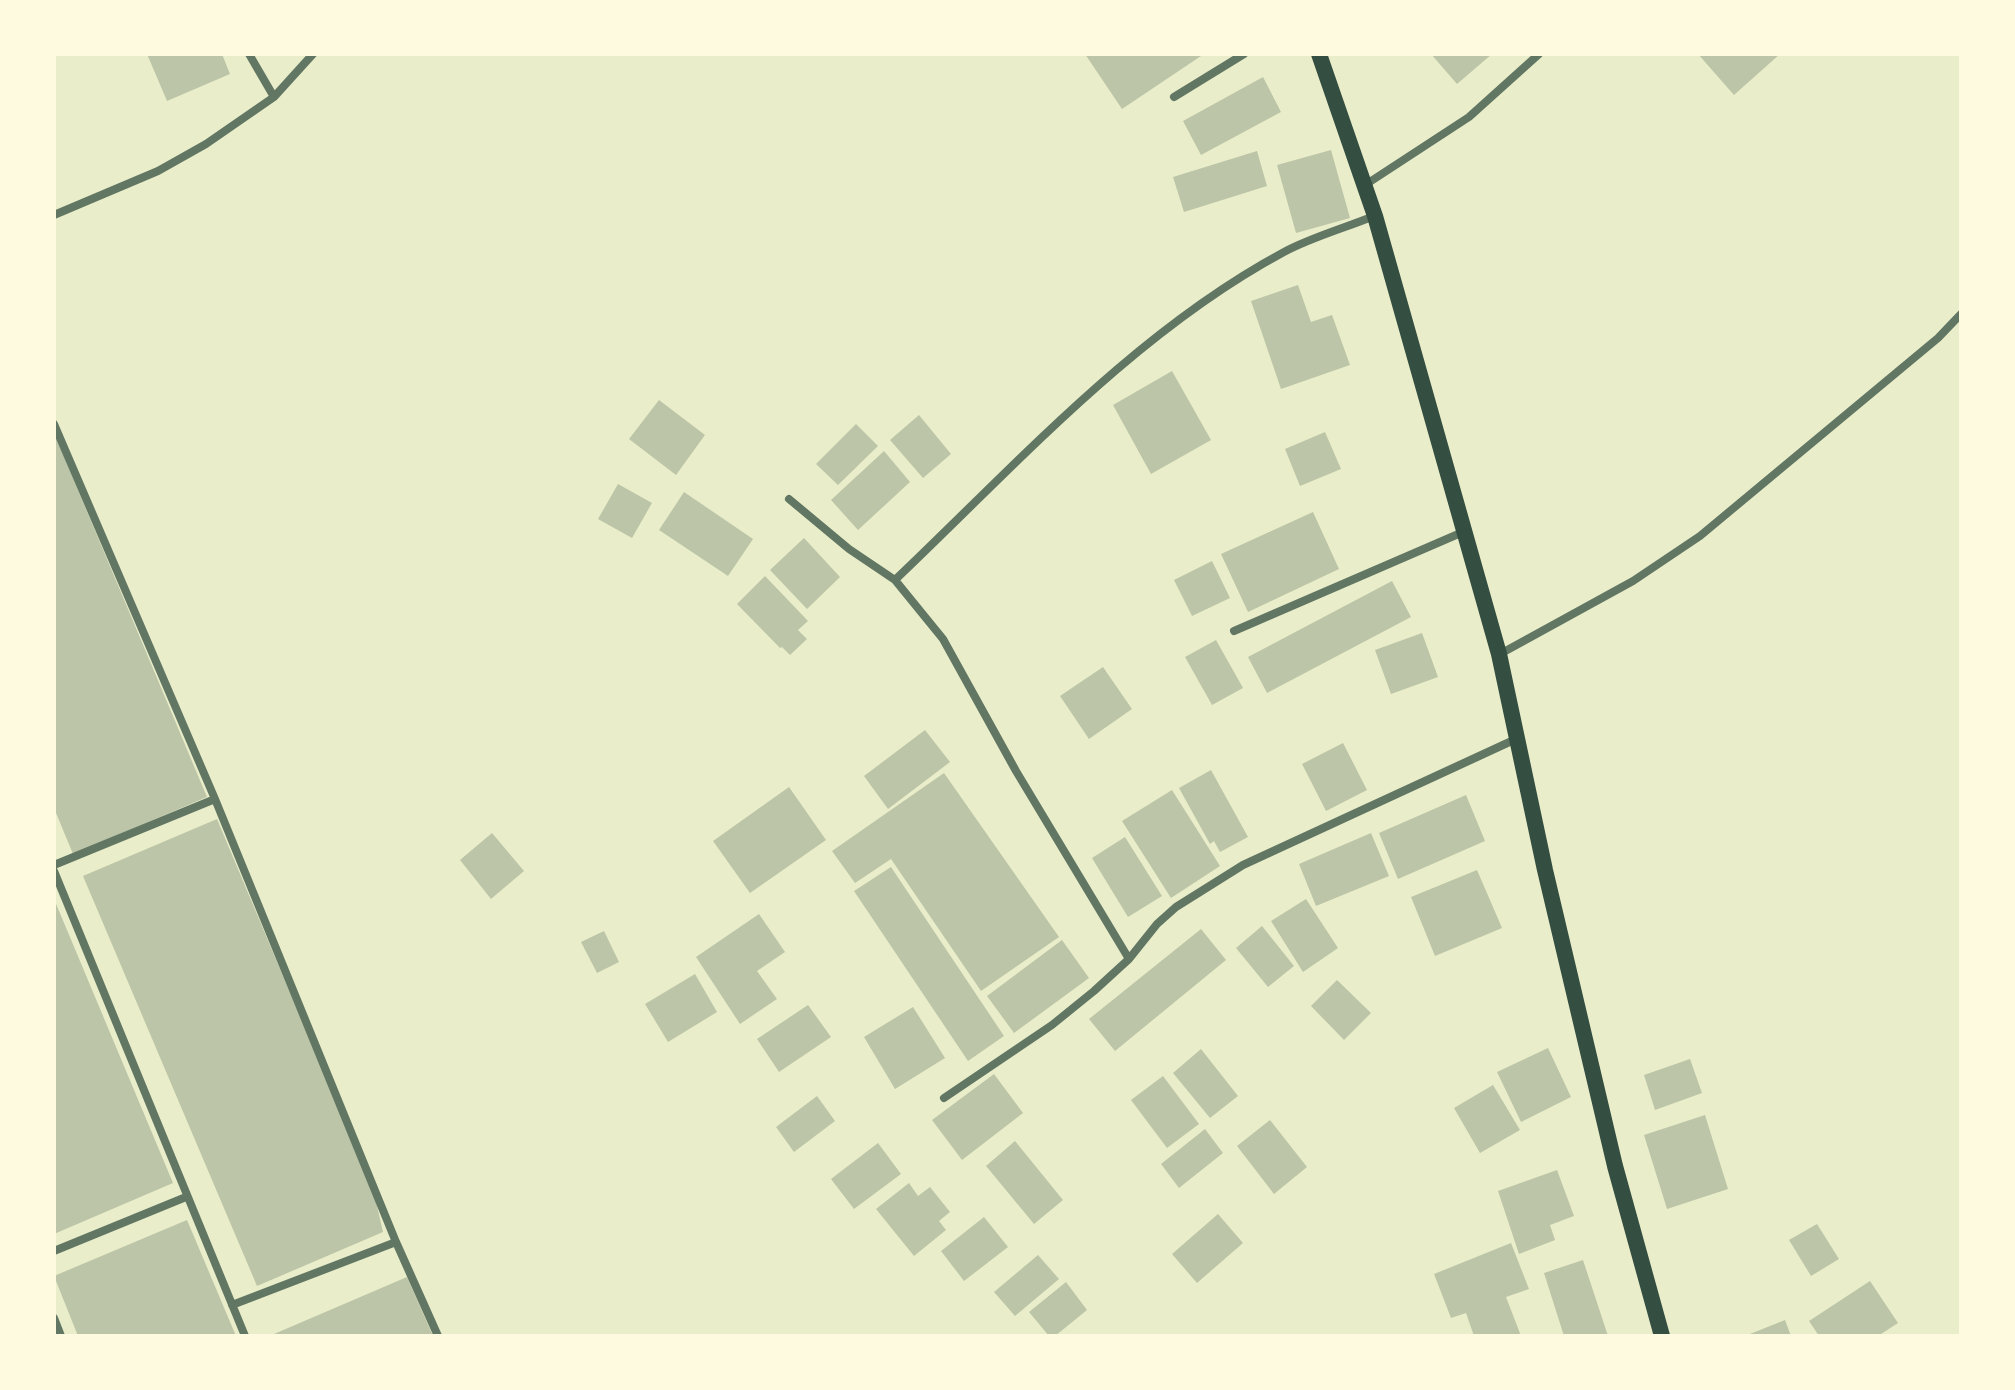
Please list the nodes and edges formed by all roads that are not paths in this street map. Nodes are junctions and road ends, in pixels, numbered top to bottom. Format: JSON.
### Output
{"nodes":[{"id":1,"x":249,"y":54,"type":"edge"},
{"id":2,"x":313,"y":54,"type":"edge"},
{"id":3,"x":1244,"y":54,"type":"edge"},
{"id":4,"x":1319,"y":54,"type":"edge"},
{"id":5,"x":1539,"y":54,"type":"edge"},
{"id":6,"x":274,"y":97,"type":"junction"},
{"id":7,"x":1174,"y":97,"type":"dead end"},
{"id":8,"x":1365,"y":185,"type":"junction"},
{"id":9,"x":54,"y":215,"type":"edge"},
{"id":10,"x":1375,"y":216,"type":"junction"},
{"id":11,"x":1961,"y":314,"type":"edge"},
{"id":12,"x":54,"y":424,"type":"edge"},
{"id":13,"x":789,"y":499,"type":"dead end"},
{"id":14,"x":1463,"y":532,"type":"junction"},
{"id":15,"x":895,"y":580,"type":"junction"},
{"id":16,"x":1234,"y":631,"type":"dead end"},
{"id":17,"x":1499,"y":654,"type":"junction"},
{"id":18,"x":1516,"y":739,"type":"junction"},
{"id":19,"x":215,"y":799,"type":"junction"},
{"id":20,"x":54,"y":865,"type":"edge"},
{"id":21,"x":54,"y":871,"type":"edge"},
{"id":22,"x":1129,"y":959,"type":"junction"},
{"id":23,"x":944,"y":1098,"type":"dead end"},
{"id":24,"x":186,"y":1197,"type":"junction"},
{"id":25,"x":396,"y":1242,"type":"junction"},
{"id":26,"x":54,"y":1251,"type":"edge"},
{"id":27,"x":232,"y":1305,"type":"junction"},
{"id":28,"x":54,"y":1318,"type":"edge"},
{"id":29,"x":61,"y":1336,"type":"edge"},
{"id":30,"x":245,"y":1336,"type":"edge"},
{"id":31,"x":438,"y":1336,"type":"edge"},
{"id":32,"x":1662,"y":1336,"type":"edge"}],
"edges":[{"from":1,"to":6,"type":"street"},
{"from":2,"to":6,"type":"street"},
{"from":3,"to":7,"type":"street"},
{"from":4,"to":8,"type":"main road"},
{"from":5,"to":8,"type":"street"},
{"from":6,"to":9,"type":"street"},
{"from":8,"to":10,"type":"main road"},
{"from":10,"to":14,"type":"main road"},
{"from":10,"to":15,"type":"street"},
{"from":11,"to":17,"type":"street"},
{"from":12,"to":19,"type":"street"},
{"from":13,"to":15,"type":"street"},
{"from":14,"to":16,"type":"street"},
{"from":14,"to":17,"type":"main road"},
{"from":15,"to":22,"type":"street"},
{"from":17,"to":18,"type":"main road"},
{"from":18,"to":22,"type":"street"},
{"from":18,"to":32,"type":"main road"},
{"from":19,"to":20,"type":"street"},
{"from":19,"to":25,"type":"street"},
{"from":21,"to":24,"type":"street"},
{"from":22,"to":23,"type":"street"},
{"from":24,"to":26,"type":"street"},
{"from":24,"to":27,"type":"street"},
{"from":25,"to":27,"type":"street"},
{"from":25,"to":31,"type":"street"},
{"from":27,"to":30,"type":"street"},
{"from":28,"to":29,"type":"street"}]}
